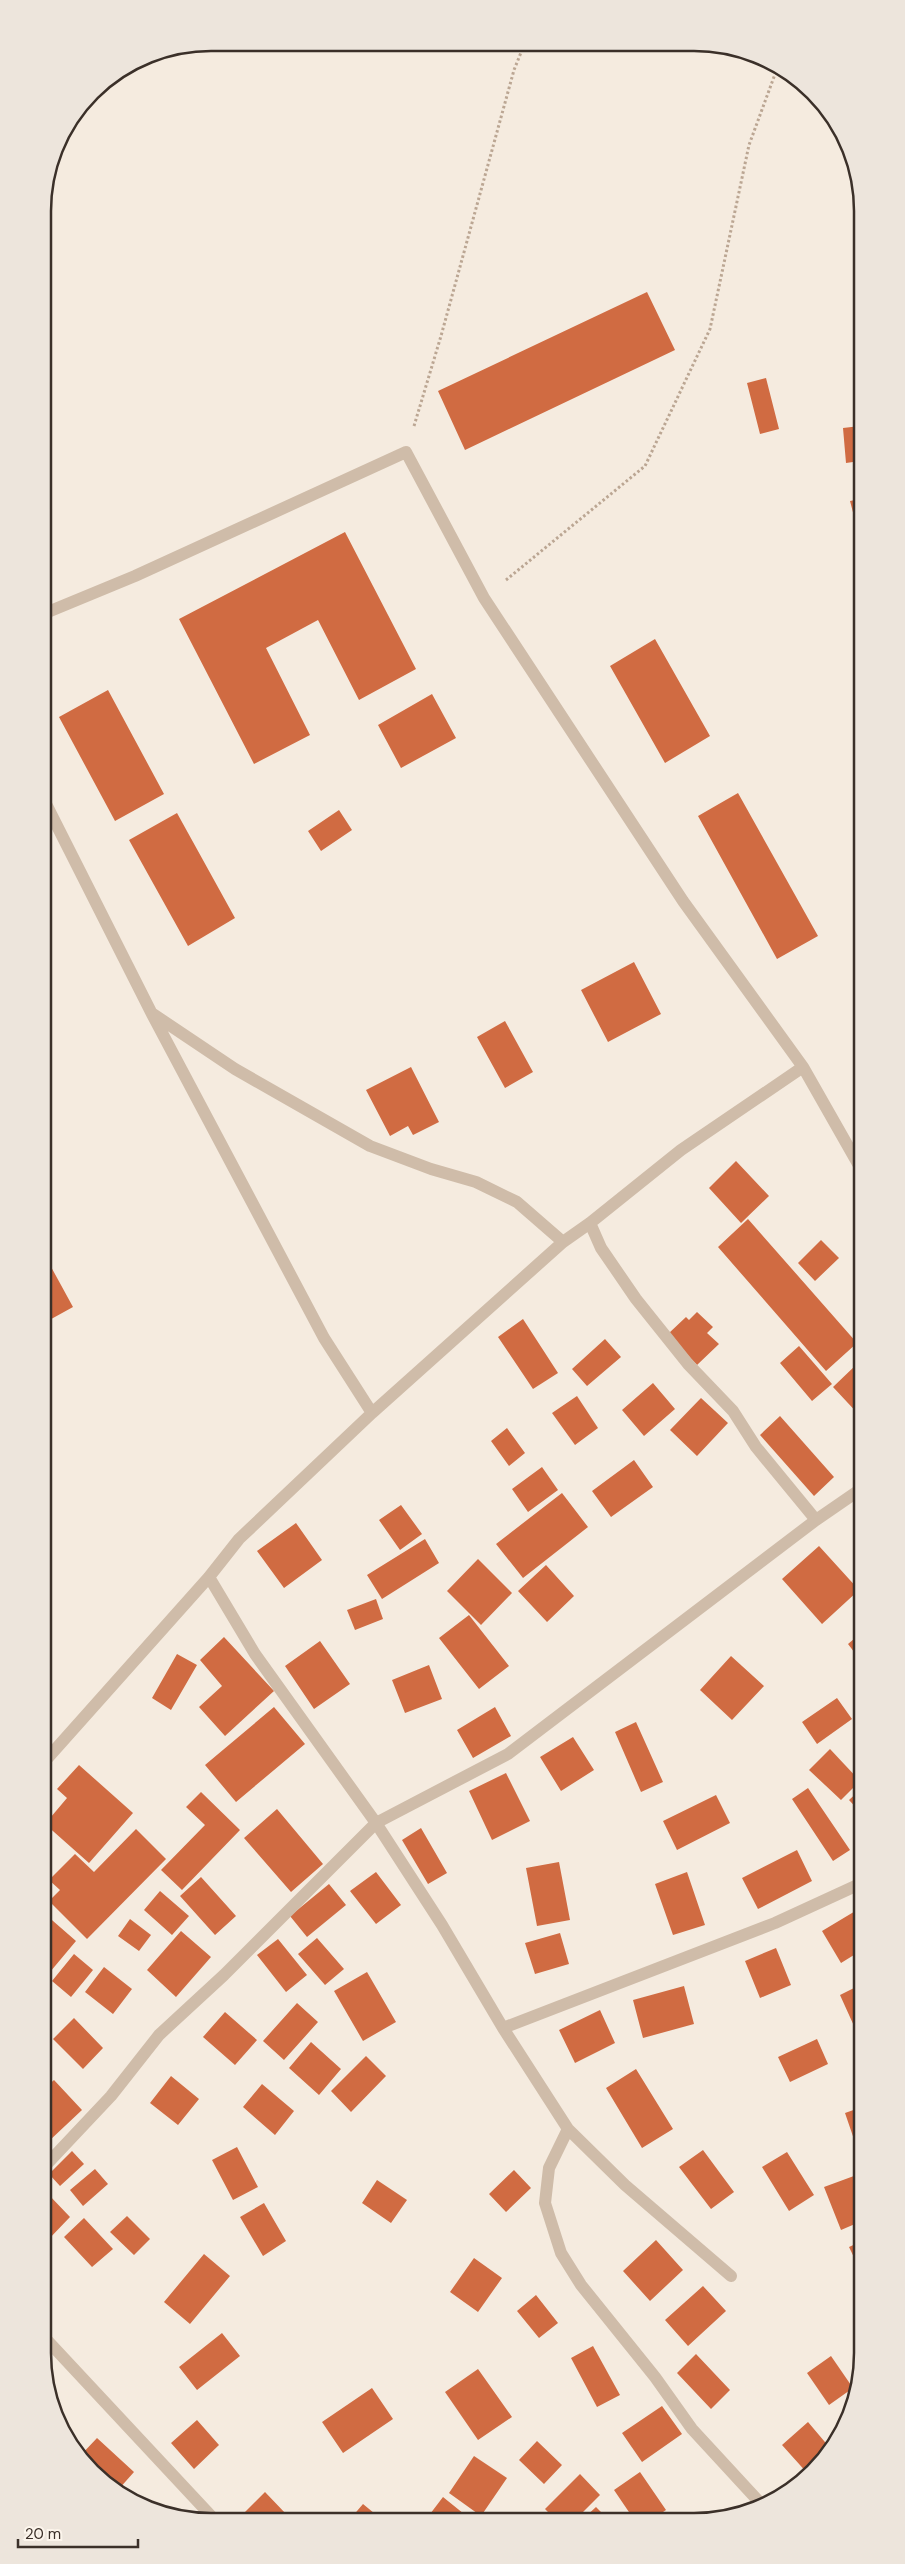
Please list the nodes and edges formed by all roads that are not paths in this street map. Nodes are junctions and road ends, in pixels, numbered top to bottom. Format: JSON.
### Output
{"nodes":[{"id":1,"x":52,"y":611,"type":"edge"},
{"id":2,"x":52,"y":815,"type":"edge"},
{"id":3,"x":152,"y":1014,"type":"junction"},
{"id":4,"x":803,"y":1067,"type":"junction"},
{"id":5,"x":854,"y":1157,"type":"edge"},
{"id":6,"x":590,"y":1223,"type":"junction"},
{"id":7,"x":563,"y":1242,"type":"junction"},
{"id":8,"x":372,"y":1413,"type":"junction"},
{"id":9,"x":853,"y":1494,"type":"edge"},
{"id":10,"x":816,"y":1520,"type":"junction"},
{"id":11,"x":209,"y":1577,"type":"junction"},
{"id":12,"x":51,"y":1754,"type":"edge"},
{"id":13,"x":376,"y":1823,"type":"junction"},
{"id":14,"x":853,"y":1887,"type":"edge"},
{"id":15,"x":502,"y":2028,"type":"junction"},
{"id":16,"x":568,"y":2129,"type":"junction"},
{"id":17,"x":51,"y":2160,"type":"edge"},
{"id":18,"x":731,"y":2276,"type":"dead end"},
{"id":19,"x":51,"y":2344,"type":"edge"},
{"id":20,"x":757,"y":2500,"type":"edge"},
{"id":21,"x":208,"y":2513,"type":"edge"}],
"edges":[{"from":1,"to":4,"type":"street"},
{"from":2,"to":3,"type":"street"},
{"from":3,"to":7,"type":"street"},
{"from":3,"to":8,"type":"street"},
{"from":4,"to":5,"type":"street"},
{"from":4,"to":6,"type":"street"},
{"from":6,"to":7,"type":"street"},
{"from":6,"to":10,"type":"street"},
{"from":7,"to":8,"type":"street"},
{"from":8,"to":11,"type":"street"},
{"from":9,"to":10,"type":"street"},
{"from":10,"to":13,"type":"street"},
{"from":11,"to":12,"type":"street"},
{"from":11,"to":13,"type":"street"},
{"from":13,"to":15,"type":"street"},
{"from":13,"to":17,"type":"street"},
{"from":14,"to":15,"type":"street"},
{"from":15,"to":16,"type":"street"},
{"from":16,"to":18,"type":"street"},
{"from":16,"to":20,"type":"street"},
{"from":19,"to":21,"type":"street"}]}
